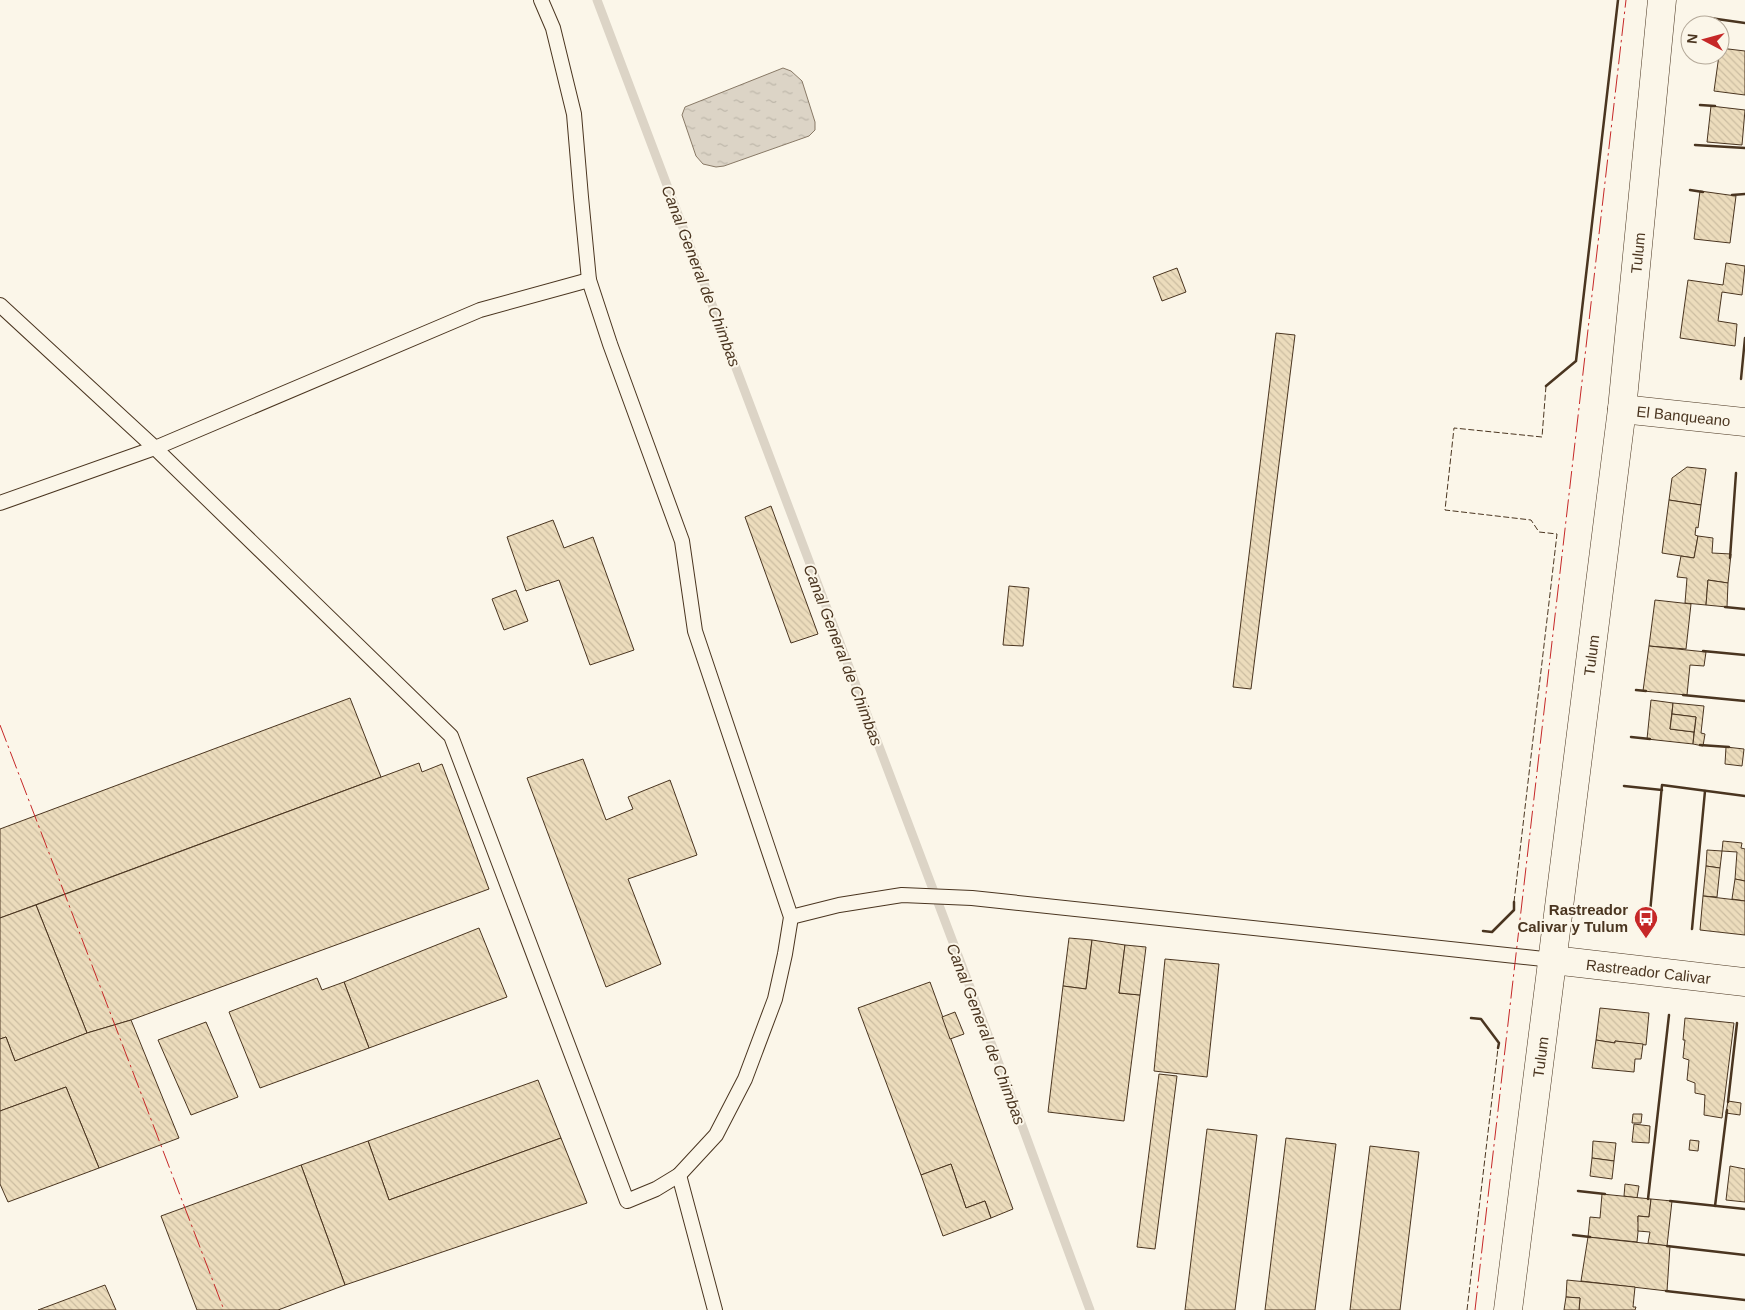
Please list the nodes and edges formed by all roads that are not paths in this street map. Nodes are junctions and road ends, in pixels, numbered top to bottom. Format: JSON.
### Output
{"nodes":[{"id":1,"x":542,"y":0,"type":"edge"},
{"id":2,"x":1662,"y":0,"type":"edge"},
{"id":3,"x":590,"y":280,"type":"junction"},
{"id":4,"x":0,"y":305,"type":"edge"},
{"id":5,"x":1622,"y":408,"type":"junction"},
{"id":6,"x":1745,"y":422,"type":"edge"},
{"id":7,"x":155,"y":448,"type":"junction"},
{"id":8,"x":0,"y":503,"type":"edge"},
{"id":9,"x":791,"y":917,"type":"junction"},
{"id":10,"x":1553,"y":960,"type":"junction"},
{"id":11,"x":1745,"y":982,"type":"edge"},
{"id":12,"x":679,"y":1175,"type":"junction"},
{"id":13,"x":715,"y":1310,"type":"edge"},
{"id":14,"x":1508,"y":1310,"type":"edge"}],
"edges":[{"from":1,"to":3,"type":"lane"},
{"from":2,"to":5,"type":"street","name":"Tulum"},
{"from":3,"to":7,"type":"lane"},
{"from":3,"to":9,"type":"lane"},
{"from":4,"to":7,"type":"lane"},
{"from":5,"to":6,"type":"street","name":"El Banqueano"},
{"from":5,"to":10,"type":"street","name":"Tulum"},
{"from":7,"to":8,"type":"lane"},
{"from":7,"to":12,"type":"lane"},
{"from":9,"to":10,"type":"lane"},
{"from":9,"to":12,"type":"lane"},
{"from":10,"to":11,"type":"street","name":"Rastreador Calivar"},
{"from":10,"to":14,"type":"street","name":"Tulum"},
{"from":12,"to":13,"type":"lane"}]}
